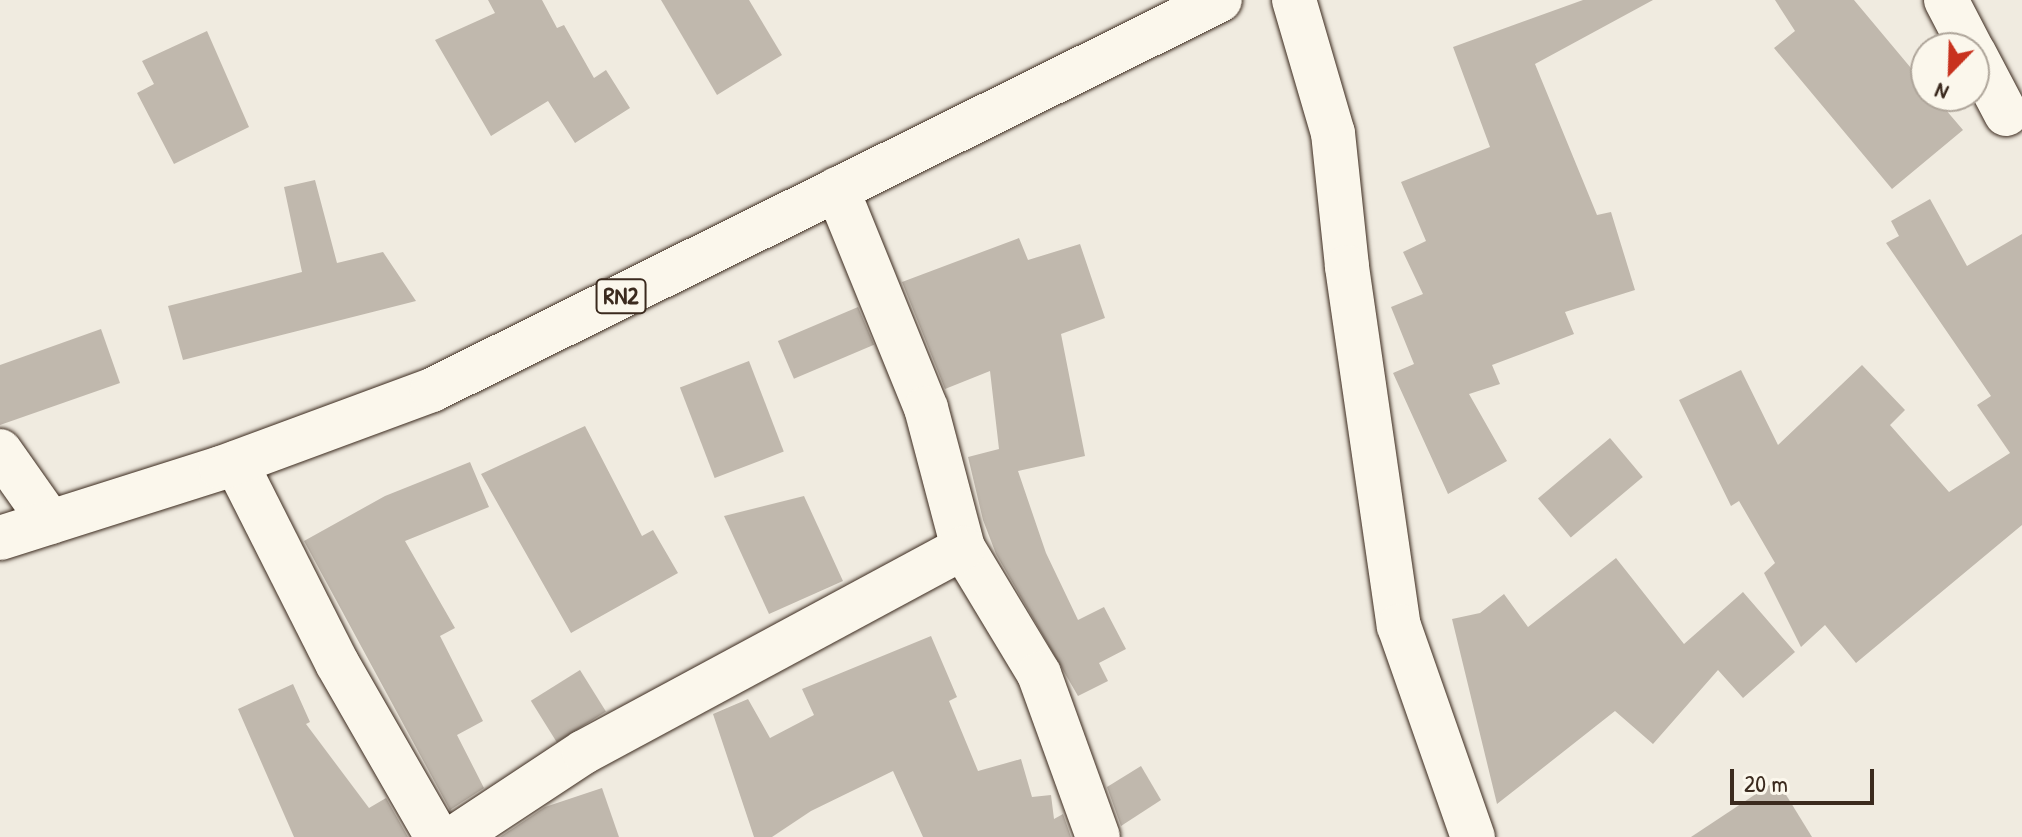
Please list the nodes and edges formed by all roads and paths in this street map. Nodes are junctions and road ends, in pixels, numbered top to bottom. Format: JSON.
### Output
{"nodes":[{"id":1,"x":1220,"y":0,"type":"edge"},
{"id":2,"x":1294,"y":0,"type":"edge"},
{"id":3,"x":1946,"y":0,"type":"edge"},
{"id":4,"x":1963,"y":32,"type":"edge"},
{"id":5,"x":1990,"y":83,"type":"edge"},
{"id":6,"x":2006,"y":114,"type":"dead end"},
{"id":7,"x":837,"y":189,"type":"junction"},
{"id":8,"x":0,"y":451,"type":"edge"},
{"id":9,"x":236,"y":463,"type":"junction"},
{"id":10,"x":50,"y":522,"type":"junction"},
{"id":11,"x":0,"y":538,"type":"edge"},
{"id":12,"x":963,"y":548,"type":"junction"},
{"id":13,"x":437,"y":837,"type":"edge"},
{"id":14,"x":455,"y":837,"type":"edge"},
{"id":15,"x":1098,"y":837,"type":"edge"},
{"id":16,"x":1473,"y":837,"type":"edge"}],
"edges":[{"from":1,"to":7,"type":"main road","number":"RN2"},
{"from":2,"to":16,"type":"main road"},
{"from":3,"to":4,"type":"main road"},
{"from":5,"to":6,"type":"main road"},
{"from":7,"to":9,"type":"main road","number":"RN2"},
{"from":7,"to":12,"type":"main road"},
{"from":8,"to":10,"type":"main road"},
{"from":9,"to":10,"type":"main road","number":"RN2"},
{"from":9,"to":13,"type":"main road"},
{"from":10,"to":11,"type":"main road","number":"RN2"},
{"from":12,"to":14,"type":"main road"},
{"from":12,"to":15,"type":"main road"}]}
